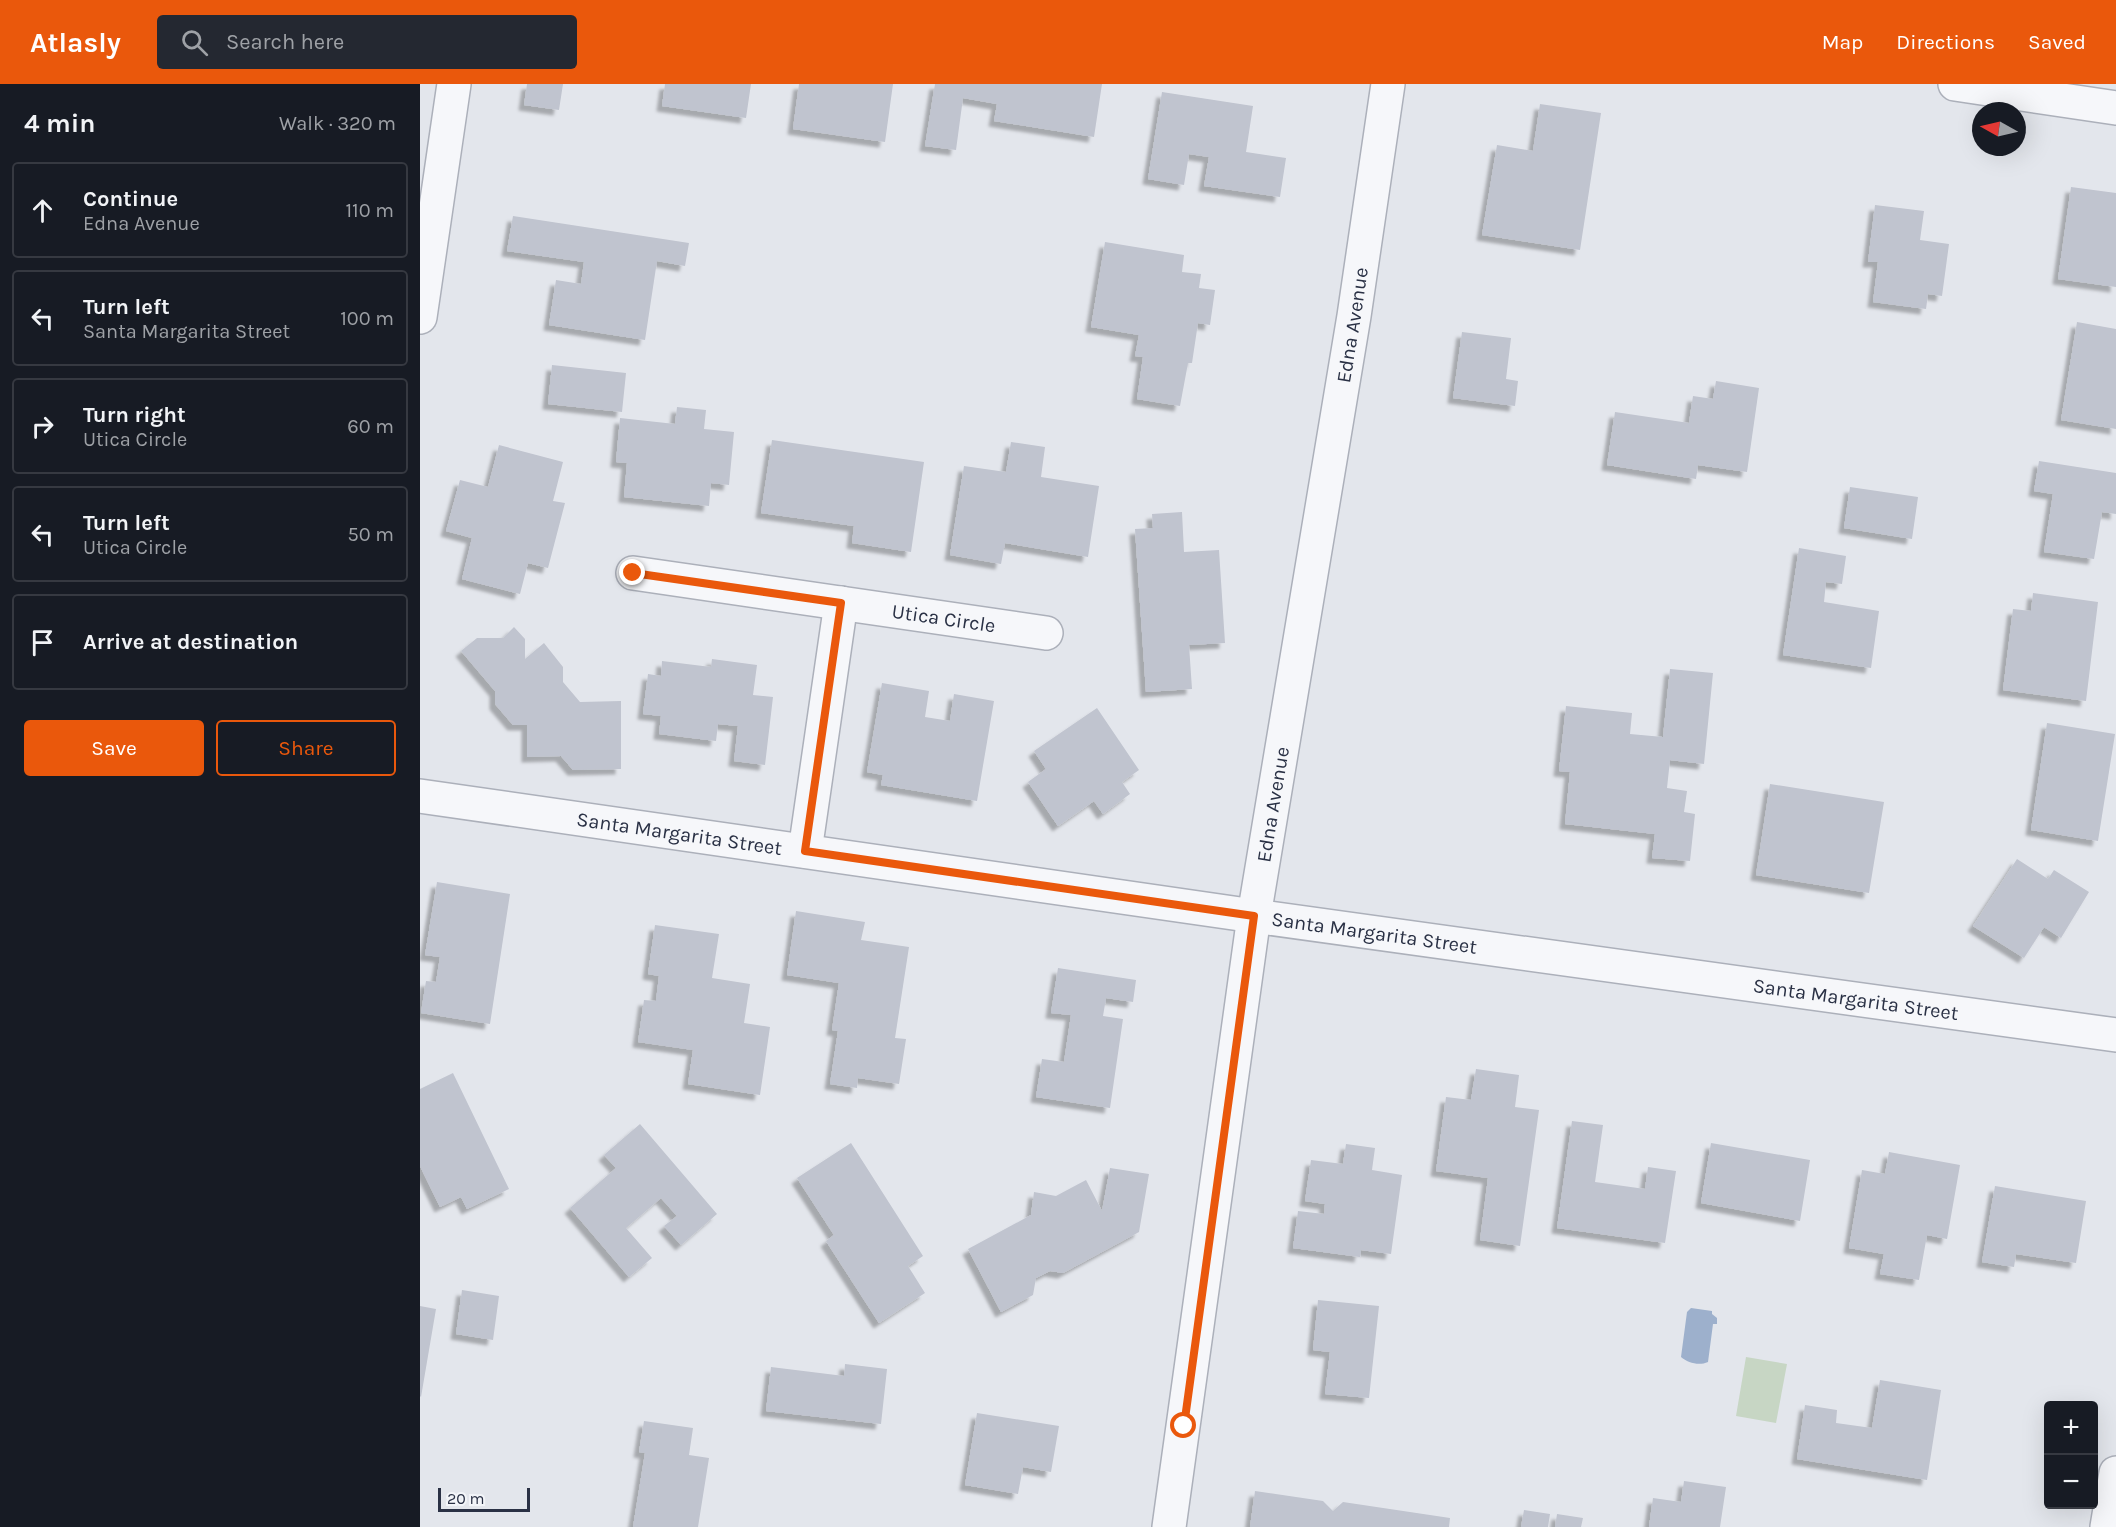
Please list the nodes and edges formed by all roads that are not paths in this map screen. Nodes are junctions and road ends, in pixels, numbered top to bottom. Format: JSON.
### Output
{"nodes":[{"id":1,"x":454,"y":84,"type":"edge"},
{"id":2,"x":1388,"y":84,"type":"edge"},
{"id":3,"x":1955,"y":84,"type":"edge"},
{"id":4,"x":2116,"y":108,"type":"edge"},
{"id":5,"x":420,"y":317,"type":"edge"},
{"id":6,"x":633,"y":573,"type":"dead end"},
{"id":7,"x":841,"y":603,"type":"junction"},
{"id":8,"x":1046,"y":633,"type":"dead end"},
{"id":9,"x":420,"y":796,"type":"edge"},
{"id":10,"x":805,"y":851,"type":"junction"},
{"id":11,"x":1254,"y":916,"type":"junction"},
{"id":12,"x":2116,"y":1035,"type":"edge"},
{"id":13,"x":2116,"y":1473,"type":"edge"},
{"id":14,"x":1169,"y":1527,"type":"edge"},
{"id":15,"x":2108,"y":1527,"type":"edge"}],
"edges":[{"from":1,"to":5,"type":"street"},
{"from":2,"to":11,"type":"street","name":"Edna Avenue"},
{"from":3,"to":4,"type":"street"},
{"from":6,"to":7,"type":"street","name":"Utica Circle"},
{"from":7,"to":8,"type":"street","name":"Utica Circle"},
{"from":7,"to":10,"type":"street"},
{"from":9,"to":10,"type":"street","name":"Santa Margarita Street"},
{"from":10,"to":11,"type":"street","name":"Santa Margarita Street"},
{"from":11,"to":12,"type":"street","name":"Santa Margarita Street"},
{"from":11,"to":14,"type":"street","name":"Edna Avenue"},
{"from":13,"to":15,"type":"street"}]}
